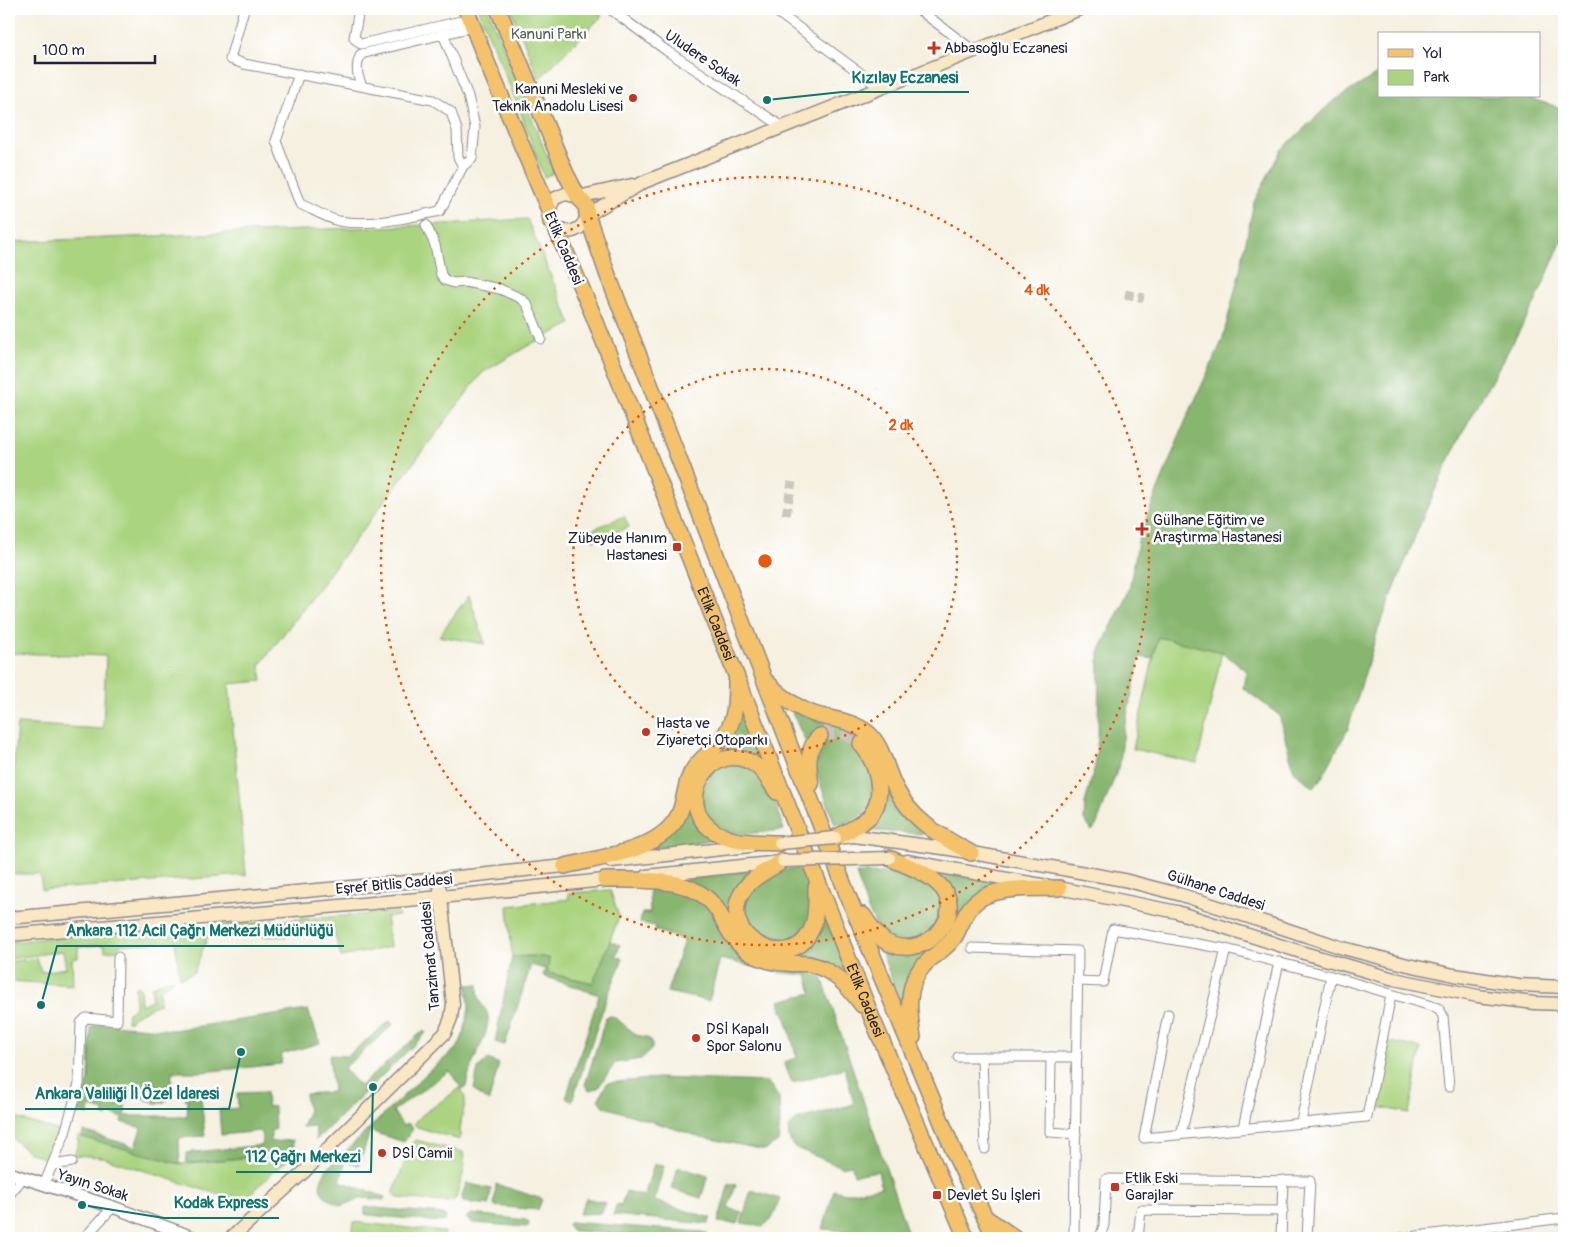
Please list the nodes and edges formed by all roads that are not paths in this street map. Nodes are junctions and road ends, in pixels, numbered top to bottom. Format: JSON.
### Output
{"nodes":[{"id":1,"x":244,"y":9,"type":"edge"},
{"id":2,"x":359,"y":9,"type":"edge"},
{"id":3,"x":498,"y":9,"type":"edge"},
{"id":4,"x":610,"y":9,"type":"edge"},
{"id":5,"x":773,"y":9,"type":"edge"},
{"id":6,"x":918,"y":9,"type":"edge"},
{"id":7,"x":1078,"y":9,"type":"edge"},
{"id":8,"x":470,"y":18,"type":"edge"},
{"id":9,"x":443,"y":34,"type":"junction"},
{"id":10,"x":974,"y":51,"type":"junction"},
{"id":11,"x":299,"y":74,"type":"junction"},
{"id":12,"x":362,"y":86,"type":"junction"},
{"id":13,"x":882,"y":89,"type":"junction"},
{"id":14,"x":783,"y":127,"type":"junction"},
{"id":15,"x":463,"y":166,"type":"junction"},
{"id":16,"x":644,"y":182,"type":"junction"},
{"id":17,"x":578,"y":197,"type":"junction"},
{"id":18,"x":549,"y":210,"type":"junction"},
{"id":19,"x":587,"y":215,"type":"junction"},
{"id":20,"x":426,"y":225,"type":"dead end"},
{"id":21,"x":555,"y":227,"type":"junction"},
{"id":22,"x":541,"y":339,"type":"dead end"},
{"id":23,"x":736,"y":673,"type":"junction"},
{"id":24,"x":763,"y":677,"type":"junction"},
{"id":25,"x":820,"y":736,"type":"dead end"},
{"id":26,"x":861,"y":744,"type":"tunnel mouth"},
{"id":27,"x":792,"y":816,"type":"junction"},
{"id":28,"x":818,"y":820,"type":"junction"},
{"id":29,"x":855,"y":831,"type":"junction"},
{"id":30,"x":835,"y":838,"type":"joint"},
{"id":31,"x":780,"y":843,"type":"junction"},
{"id":32,"x":971,"y":853,"type":"junction"},
{"id":33,"x":889,"y":858,"type":"junction"},
{"id":34,"x":782,"y":862,"type":"junction"},
{"id":35,"x":565,"y":866,"type":"junction"},
{"id":36,"x":816,"y":878,"type":"junction"},
{"id":37,"x":439,"y":879,"type":"junction"},
{"id":38,"x":604,"y":880,"type":"junction"},
{"id":39,"x":1059,"y":888,"type":"junction"},
{"id":40,"x":441,"y":896,"type":"junction"},
{"id":41,"x":848,"y":896,"type":"junction"},
{"id":42,"x":9,"y":918,"type":"edge"},
{"id":43,"x":9,"y":935,"type":"edge"},
{"id":44,"x":972,"y":948,"type":"dead end"},
{"id":45,"x":1226,"y":949,"type":"junction"},
{"id":46,"x":118,"y":957,"type":"dead end"},
{"id":47,"x":1278,"y":962,"type":"junction"},
{"id":48,"x":1331,"y":976,"type":"junction"},
{"id":49,"x":1078,"y":981,"type":"junction"},
{"id":50,"x":1564,"y":987,"type":"edge"},
{"id":51,"x":1391,"y":995,"type":"junction"},
{"id":52,"x":1564,"y":1004,"type":"edge"},
{"id":53,"x":1168,"y":1014,"type":"dead end"},
{"id":54,"x":872,"y":1018,"type":"junction"},
{"id":55,"x":958,"y":1057,"type":"dead end"},
{"id":56,"x":982,"y":1057,"type":"junction"},
{"id":57,"x":1051,"y":1057,"type":"junction"},
{"id":58,"x":1077,"y":1057,"type":"junction"},
{"id":59,"x":917,"y":1063,"type":"junction"},
{"id":60,"x":1449,"y":1087,"type":"dead end"},
{"id":61,"x":1301,"y":1122,"type":"junction"},
{"id":62,"x":1242,"y":1128,"type":"junction"},
{"id":63,"x":1076,"y":1134,"type":"junction"},
{"id":64,"x":1181,"y":1134,"type":"junction"},
{"id":65,"x":985,"y":1149,"type":"dead end"},
{"id":66,"x":72,"y":1162,"type":"dead end"},
{"id":67,"x":53,"y":1165,"type":"junction"},
{"id":68,"x":9,"y":1173,"type":"edge"},
{"id":69,"x":23,"y":1178,"type":"junction"},
{"id":70,"x":1284,"y":1180,"type":"junction"},
{"id":71,"x":44,"y":1185,"type":"junction"},
{"id":72,"x":9,"y":1195,"type":"edge"},
{"id":73,"x":113,"y":1207,"type":"junction"},
{"id":74,"x":1282,"y":1211,"type":"junction"},
{"id":75,"x":986,"y":1218,"type":"junction"},
{"id":76,"x":1564,"y":1218,"type":"edge"},
{"id":77,"x":84,"y":1238,"type":"edge"},
{"id":78,"x":195,"y":1238,"type":"edge"},
{"id":79,"x":232,"y":1238,"type":"edge"},
{"id":80,"x":966,"y":1238,"type":"edge"},
{"id":81,"x":995,"y":1238,"type":"edge"},
{"id":82,"x":1015,"y":1238,"type":"edge"},
{"id":83,"x":1074,"y":1238,"type":"edge"},
{"id":84,"x":1100,"y":1238,"type":"edge"},
{"id":85,"x":1138,"y":1238,"type":"edge"},
{"id":86,"x":1281,"y":1238,"type":"edge"},
{"id":87,"x":1307,"y":1238,"type":"edge"},
{"id":88,"x":1401,"y":1238,"type":"edge"}],
"edges":[{"from":1,"to":11,"type":"street"},
{"from":2,"to":8,"type":"street"},
{"from":3,"to":17,"type":"main road","name":"Etlik Caddesi"},
{"from":4,"to":14,"type":"street","name":"Uludere Sokak"},
{"from":5,"to":13,"type":"street"},
{"from":6,"to":10,"type":"street"},
{"from":7,"to":10,"type":"main road"},
{"from":8,"to":9,"type":"street"},
{"from":8,"to":18,"type":"main road","name":"Etlik Caddesi"},
{"from":9,"to":12,"type":"street"},
{"from":9,"to":15,"type":"street"},
{"from":10,"to":13,"type":"main road"},
{"from":11,"to":12,"type":"street"},
{"from":11,"to":15,"type":"street"},
{"from":12,"to":15,"type":"street"},
{"from":13,"to":14,"type":"main road"},
{"from":14,"to":16,"type":"main road"},
{"from":16,"to":17,"type":"main road"},
{"from":16,"to":19,"type":"main road"},
{"from":17,"to":18,"type":"main road"},
{"from":17,"to":19,"type":"main road","name":"Etlik Caddesi"},
{"from":18,"to":21,"type":"main road","name":"Etlik Caddesi"},
{"from":19,"to":21,"type":"main road"},
{"from":19,"to":24,"type":"main road","name":"Etlik Caddesi"},
{"from":20,"to":22,"type":"street"},
{"from":21,"to":23,"type":"main road","name":"Etlik Caddesi"},
{"from":23,"to":27,"type":"main road","name":"Etlik Caddesi"},
{"from":23,"to":35,"type":"main road"},
{"from":24,"to":28,"type":"main road","name":"Etlik Caddesi"},
{"from":24,"to":32,"type":"main road"},
{"from":25,"to":28,"type":"main road"},
{"from":26,"to":29,"type":"main road"},
{"from":27,"to":31,"type":"main road"},
{"from":27,"to":36,"type":"main road","name":"Etlik Caddesi"},
{"from":28,"to":41,"type":"main road","name":"Etlik Caddesi"},
{"from":29,"to":30,"type":"main road"},
{"from":29,"to":32,"type":"main road","name":"Gülhane Caddesi"},
{"from":30,"to":31,"type":"main road","name":"Eşref Bitlis Caddesi","bridge":true},
{"from":31,"to":35,"type":"main road","name":"Eşref Bitlis Caddesi"},
{"from":32,"to":50,"type":"main road","name":"Gülhane Caddesi"},
{"from":33,"to":34,"type":"main road","name":"Eşref Bitlis Caddesi","bridge":true},
{"from":33,"to":39,"type":"main road"},
{"from":33,"to":41,"type":"main road"},
{"from":34,"to":36,"type":"main road"},
{"from":34,"to":38,"type":"main road","name":"Eşref Bitlis Caddesi"},
{"from":35,"to":37,"type":"main road","name":"Eşref Bitlis Caddesi"},
{"from":36,"to":54,"type":"main road","name":"Etlik Caddesi"},
{"from":37,"to":40,"type":"main road","name":"Tanzimat Caddesi"},
{"from":37,"to":42,"type":"main road","name":"Eşref Bitlis Caddesi"},
{"from":38,"to":40,"type":"main road","name":"Eşref Bitlis Caddesi"},
{"from":38,"to":54,"type":"main road"},
{"from":39,"to":52,"type":"main road"},
{"from":39,"to":59,"type":"main road"},
{"from":40,"to":43,"type":"main road","name":"Eşref Bitlis Caddesi"},
{"from":40,"to":79,"type":"main road","name":"Tanzimat Caddesi"},
{"from":41,"to":59,"type":"main road","name":"Etlik Caddesi"},
{"from":44,"to":49,"type":"street"},
{"from":45,"to":47,"type":"street"},
{"from":45,"to":49,"type":"street"},
{"from":45,"to":64,"type":"street"},
{"from":46,"to":67,"type":"street"},
{"from":47,"to":48,"type":"street"},
{"from":47,"to":62,"type":"street"},
{"from":48,"to":51,"type":"street"},
{"from":48,"to":61,"type":"street"},
{"from":49,"to":58,"type":"street"},
{"from":51,"to":60,"type":"street"},
{"from":51,"to":61,"type":"street"},
{"from":53,"to":64,"type":"street"},
{"from":54,"to":80,"type":"main road","name":"Etlik Caddesi"},
{"from":55,"to":56,"type":"street"},
{"from":56,"to":57,"type":"street"},
{"from":56,"to":65,"type":"street"},
{"from":57,"to":58,"type":"street"},
{"from":57,"to":63,"type":"street"},
{"from":58,"to":63,"type":"street"},
{"from":59,"to":75,"type":"main road","name":"Etlik Caddesi"},
{"from":61,"to":62,"type":"street"},
{"from":62,"to":64,"type":"street"},
{"from":63,"to":83,"type":"street"},
{"from":66,"to":67,"type":"street"},
{"from":67,"to":71,"type":"street"},
{"from":68,"to":69,"type":"street","name":"Yayın Sokak"},
{"from":69,"to":71,"type":"street","name":"Yayın Sokak"},
{"from":69,"to":72,"type":"street"},
{"from":70,"to":74,"type":"street"},
{"from":70,"to":84,"type":"street"},
{"from":70,"to":87,"type":"street"},
{"from":71,"to":73,"type":"street","name":"Yayın Sokak"},
{"from":73,"to":77,"type":"street"},
{"from":73,"to":78,"type":"street","name":"Yayın Sokak"},
{"from":74,"to":85,"type":"street"},
{"from":74,"to":86,"type":"street"},
{"from":75,"to":81,"type":"main road","name":"Etlik Caddesi"},
{"from":75,"to":82,"type":"main road"},
{"from":76,"to":88,"type":"street"}]}
